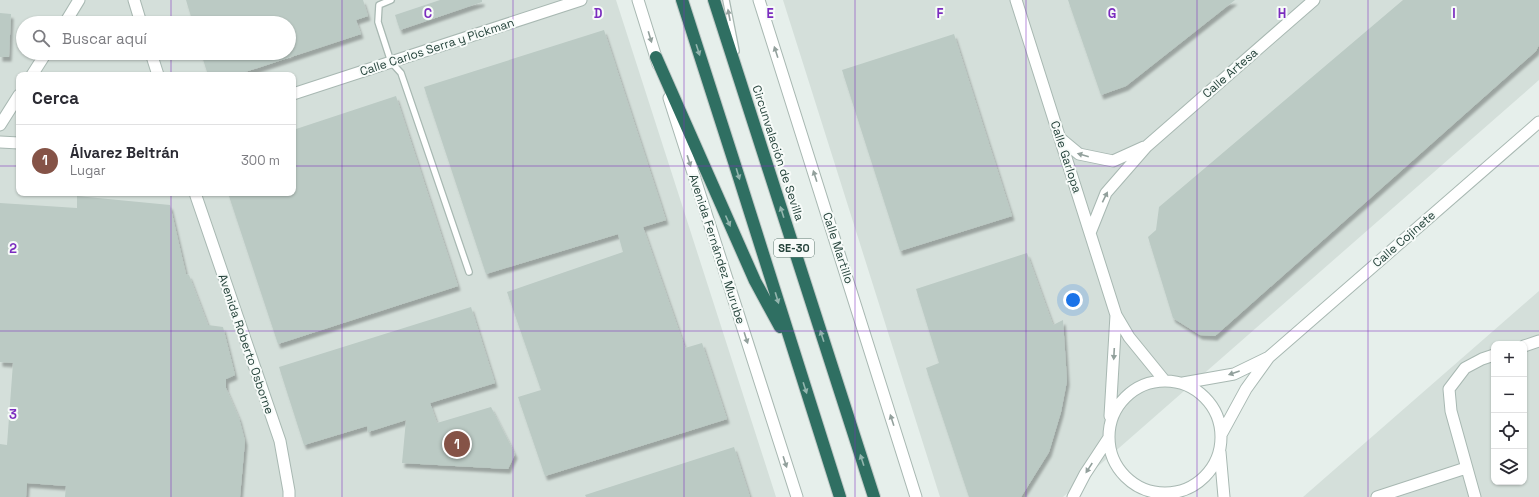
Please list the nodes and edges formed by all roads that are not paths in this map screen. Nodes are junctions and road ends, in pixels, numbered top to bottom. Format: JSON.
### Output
{"nodes":[{"id":1,"x":79,"y":0,"type":"edge"},
{"id":2,"x":134,"y":0,"type":"edge"},
{"id":3,"x":391,"y":0,"type":"edge"},
{"id":4,"x":581,"y":0,"type":"edge"},
{"id":5,"x":638,"y":0,"type":"edge"},
{"id":6,"x":682,"y":0,"type":"edge"},
{"id":7,"x":714,"y":0,"type":"edge"},
{"id":8,"x":726,"y":0,"type":"edge"},
{"id":9,"x":759,"y":0,"type":"edge"},
{"id":10,"x":1016,"y":0,"type":"edge"},
{"id":11,"x":1309,"y":2,"type":"edge"},
{"id":12,"x":69,"y":16,"type":"edge"},
{"id":13,"x":139,"y":16,"type":"edge"},
{"id":14,"x":656,"y":57,"type":"junction"},
{"id":15,"x":42,"y":60,"type":"edge"},
{"id":16,"x":153,"y":60,"type":"edge"},
{"id":17,"x":391,"y":62,"type":"junction"},
{"id":18,"x":34,"y":72,"type":"edge"},
{"id":19,"x":157,"y":72,"type":"edge"},
{"id":20,"x":296,"y":93,"type":"edge"},
{"id":21,"x":744,"y":94,"type":"junction"},
{"id":22,"x":16,"y":100,"type":"edge"},
{"id":23,"x":1539,"y":122,"type":"edge"},
{"id":24,"x":0,"y":125,"type":"edge"},
{"id":25,"x":1060,"y":138,"type":"junction"},
{"id":26,"x":0,"y":142,"type":"edge"},
{"id":27,"x":16,"y":143,"type":"edge"},
{"id":28,"x":1147,"y":146,"type":"junction"},
{"id":29,"x":196,"y":196,"type":"edge"},
{"id":30,"x":1090,"y":233,"type":"junction"},
{"id":31,"x":469,"y":272,"type":"dead end"},
{"id":32,"x":1116,"y":315,"type":"junction"},
{"id":33,"x":1539,"y":341,"type":"edge"},
{"id":34,"x":1527,"y":345,"type":"edge"},
{"id":35,"x":793,"y":351,"type":"junction"},
{"id":36,"x":1491,"y":356,"type":"edge"},
{"id":37,"x":1269,"y":357,"type":"junction"},
{"id":38,"x":1164,"y":380,"type":"junction"},
{"id":39,"x":1183,"y":383,"type":"junction"},
{"id":40,"x":1110,"y":420,"type":"junction"},
{"id":41,"x":1222,"y":433,"type":"junction"},
{"id":42,"x":1108,"y":439,"type":"junction"},
{"id":43,"x":1220,"y":452,"type":"junction"},
{"id":44,"x":1466,"y":468,"type":"junction"},
{"id":45,"x":1151,"y":492,"type":"junction"},
{"id":46,"x":1175,"y":495,"type":"edge"},
{"id":47,"x":289,"y":497,"type":"edge"},
{"id":48,"x":797,"y":497,"type":"edge"},
{"id":49,"x":840,"y":497,"type":"edge"},
{"id":50,"x":874,"y":497,"type":"edge"},
{"id":51,"x":916,"y":497,"type":"edge"},
{"id":52,"x":1072,"y":497,"type":"edge"},
{"id":53,"x":1137,"y":497,"type":"edge"},
{"id":54,"x":1224,"y":497,"type":"edge"},
{"id":55,"x":1377,"y":497,"type":"edge"},
{"id":56,"x":1475,"y":497,"type":"edge"}],
"edges":[{"from":1,"to":12,"type":"street"},
{"from":2,"to":13,"type":"street"},
{"from":3,"to":17,"type":"lane"},
{"from":4,"to":17,"type":"street","name":"Calle Carlos Serra y Pickman"},
{"from":5,"to":14,"type":"street","name":"Avenida Fernández Murube","one_way":true},
{"from":6,"to":35,"type":"highway","number":"SE-30","one_way":true},
{"from":7,"to":21,"type":"highway","name":"Circunvalación de Sevilla","number":"SE-30"},
{"from":21,"to":8,"type":"lane","one_way":true},
{"from":51,"to":9,"type":"street","name":"Calle Martillo","one_way":true},
{"from":10,"to":25,"type":"street","name":"Calle Garlopa"},
{"from":11,"to":28,"type":"street","name":"Calle Artesa"},
{"from":14,"to":35,"type":"highway","one_way":true},
{"from":14,"to":48,"type":"street","name":"Avenida Fernández Murube","one_way":true},
{"from":15,"to":18,"type":"street"},
{"from":16,"to":19,"type":"street"},
{"from":17,"to":20,"type":"street","name":"Calle Carlos Serra y Pickman"},
{"from":17,"to":31,"type":"lane"},
{"from":50,"to":21,"type":"highway","name":"Circunvalación de Sevilla","number":"SE-30","one_way":true},
{"from":22,"to":24,"type":"street"},
{"from":23,"to":37,"type":"street","name":"Calle Cojinete"},
{"from":28,"to":25,"type":"street","name":"Calle Artesa","one_way":true},
{"from":25,"to":30,"type":"street","name":"Calle Garlopa"},
{"from":26,"to":27,"type":"street"},
{"from":30,"to":28,"type":"street","name":"Calle Artesa","one_way":true},
{"from":29,"to":47,"type":"street","name":"Avenida Roberto Osborne"},
{"from":30,"to":32,"type":"street","name":"Calle Garlopa"},
{"from":32,"to":38,"type":"street","name":"Calle Garlopa"},
{"from":32,"to":40,"type":"street","name":"Calle Garlopa","one_way":true},
{"from":33,"to":34,"type":"street"},
{"from":35,"to":49,"type":"highway","number":"SE-30","one_way":true},
{"from":36,"to":44,"type":"street"},
{"from":37,"to":39,"type":"street","name":"Calle Cojinete","one_way":true},
{"from":37,"to":41,"type":"street","name":"Calle Cojinete"},
{"from":38,"to":39,"type":"street"},
{"from":38,"to":40,"type":"street"},
{"from":39,"to":41,"type":"street"},
{"from":40,"to":42,"type":"street"},
{"from":41,"to":43,"type":"street"},
{"from":42,"to":45,"type":"street"},
{"from":42,"to":52,"type":"street","one_way":true},
{"from":43,"to":46,"type":"street"},
{"from":43,"to":54,"type":"street"},
{"from":44,"to":55,"type":"street"},
{"from":44,"to":56,"type":"street"},
{"from":45,"to":46,"type":"street"},
{"from":45,"to":53,"type":"street"}]}
